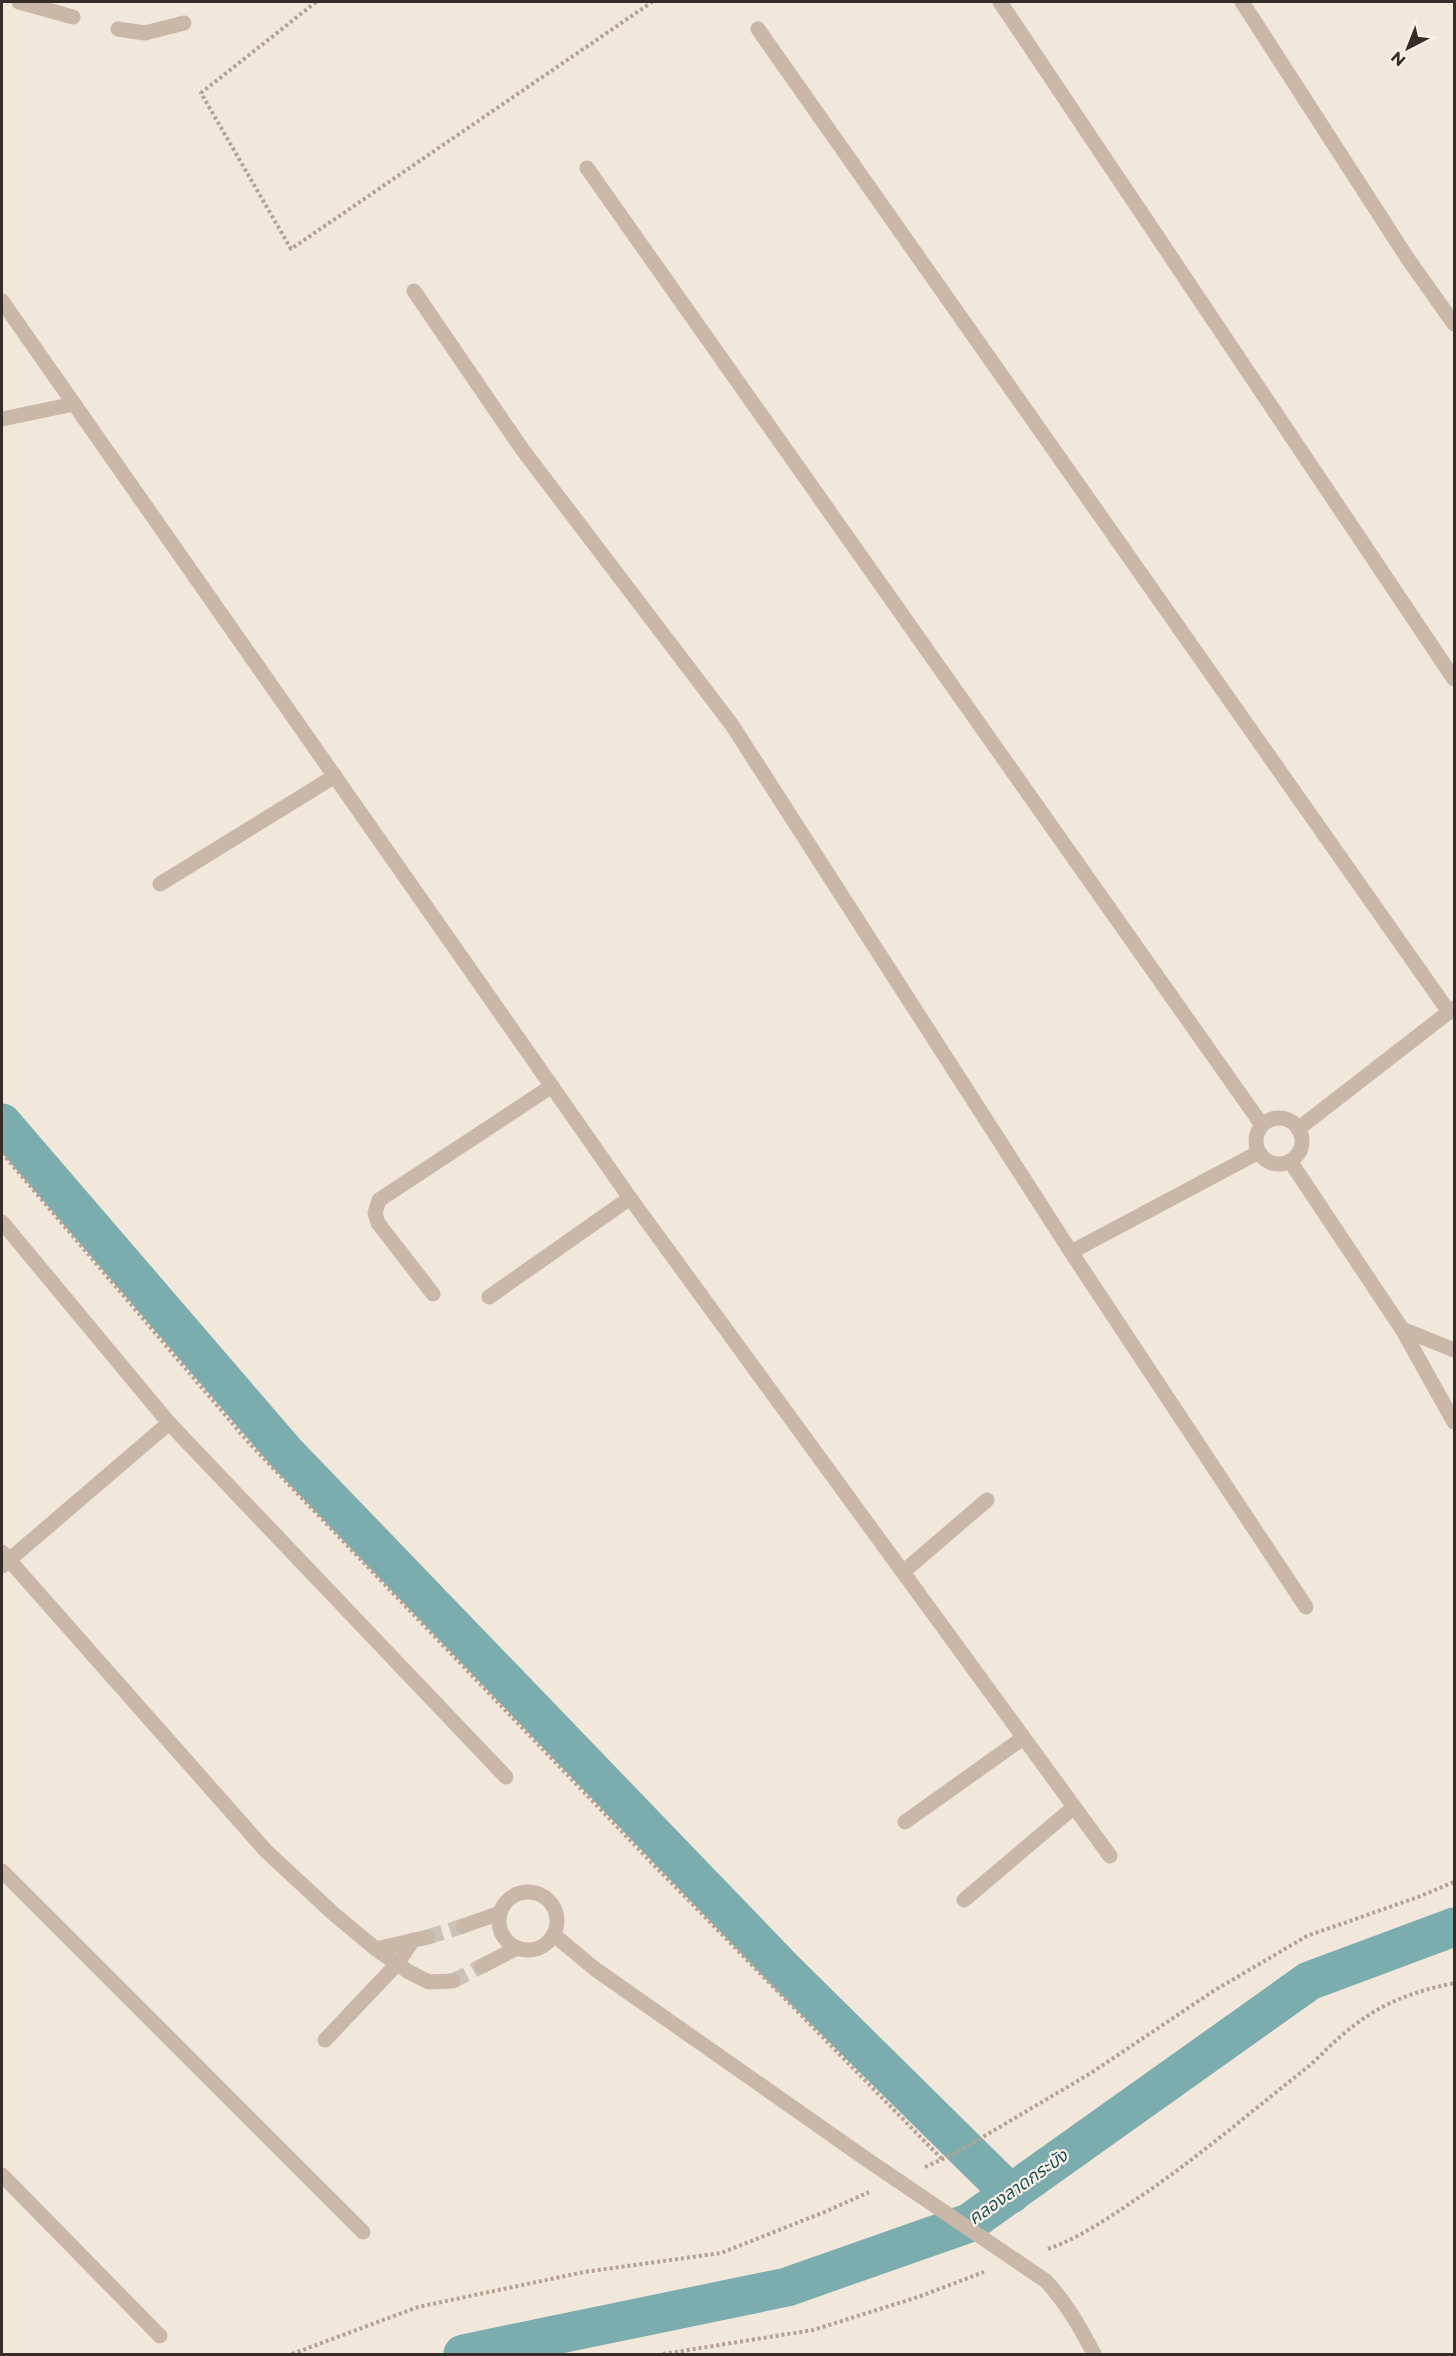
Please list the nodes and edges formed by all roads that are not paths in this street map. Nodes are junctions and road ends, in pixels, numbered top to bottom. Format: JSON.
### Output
{"nodes":[{"id":1,"x":19,"y":2,"type":"edge"},
{"id":2,"x":1000,"y":2,"type":"edge"},
{"id":3,"x":1242,"y":2,"type":"edge"},
{"id":4,"x":73,"y":17,"type":"dead end"},
{"id":5,"x":184,"y":23,"type":"dead end"},
{"id":6,"x":118,"y":29,"type":"dead end"},
{"id":7,"x":758,"y":29,"type":"dead end"},
{"id":8,"x":586,"y":168,"type":"dead end"},
{"id":9,"x":414,"y":291,"type":"dead end"},
{"id":10,"x":2,"y":301,"type":"edge"},
{"id":11,"x":1455,"y":324,"type":"edge"},
{"id":12,"x":74,"y":404,"type":"junction"},
{"id":13,"x":2,"y":419,"type":"edge"},
{"id":14,"x":1455,"y":680,"type":"edge"},
{"id":15,"x":335,"y":776,"type":"junction"},
{"id":16,"x":160,"y":884,"type":"dead end"},
{"id":17,"x":1452,"y":1010,"type":"edge"},
{"id":18,"x":552,"y":1086,"type":"junction"},
{"id":19,"x":1262,"y":1125,"type":"junction"},
{"id":20,"x":1298,"y":1130,"type":"junction"},
{"id":21,"x":1259,"y":1152,"type":"junction"},
{"id":22,"x":1290,"y":1161,"type":"junction"},
{"id":23,"x":630,"y":1198,"type":"junction"},
{"id":24,"x":2,"y":1222,"type":"edge"},
{"id":25,"x":1071,"y":1252,"type":"junction"},
{"id":26,"x":433,"y":1294,"type":"dead end"},
{"id":27,"x":489,"y":1297,"type":"dead end"},
{"id":28,"x":1402,"y":1329,"type":"junction"},
{"id":29,"x":1455,"y":1350,"type":"edge"},
{"id":30,"x":1455,"y":1422,"type":"edge"},
{"id":31,"x":169,"y":1423,"type":"junction"},
{"id":32,"x":987,"y":1500,"type":"dead end"},
{"id":33,"x":4,"y":1560,"type":"edge"},
{"id":34,"x":903,"y":1572,"type":"junction"},
{"id":35,"x":1306,"y":1607,"type":"dead end"},
{"id":36,"x":1023,"y":1738,"type":"junction"},
{"id":37,"x":506,"y":1777,"type":"dead end"},
{"id":38,"x":1074,"y":1807,"type":"junction"},
{"id":39,"x":905,"y":1822,"type":"dead end"},
{"id":40,"x":1110,"y":1856,"type":"dead end"},
{"id":41,"x":2,"y":1871,"type":"edge"},
{"id":42,"x":964,"y":1900,"type":"dead end"},
{"id":43,"x":500,"y":1913,"type":"junction"},
{"id":44,"x":463,"y":1926,"type":"tunnel mouth"},
{"id":45,"x":554,"y":1935,"type":"junction"},
{"id":46,"x":517,"y":1948,"type":"junction"},
{"id":47,"x":376,"y":1949,"type":"junction"},
{"id":48,"x":397,"y":1964,"type":"junction"},
{"id":49,"x":482,"y":1966,"type":"tunnel mouth"},
{"id":50,"x":453,"y":1981,"type":"tunnel mouth"},
{"id":51,"x":325,"y":2040,"type":"dead end"},
{"id":52,"x":2,"y":2175,"type":"edge"},
{"id":53,"x":363,"y":2232,"type":"dead end"},
{"id":54,"x":160,"y":2336,"type":"dead end"},
{"id":55,"x":1094,"y":2355,"type":"edge"}],
"edges":[{"from":1,"to":4,"type":"street"},
{"from":2,"to":14,"type":"street"},
{"from":3,"to":11,"type":"street"},
{"from":5,"to":6,"type":"street"},
{"from":7,"to":17,"type":"street"},
{"from":8,"to":19,"type":"street"},
{"from":9,"to":25,"type":"street"},
{"from":10,"to":12,"type":"street"},
{"from":12,"to":13,"type":"street"},
{"from":12,"to":15,"type":"street"},
{"from":15,"to":16,"type":"street"},
{"from":15,"to":18,"type":"street"},
{"from":17,"to":20,"type":"street"},
{"from":18,"to":23,"type":"street"},
{"from":18,"to":26,"type":"street"},
{"from":19,"to":20,"type":"street"},
{"from":19,"to":21,"type":"street"},
{"from":20,"to":22,"type":"street"},
{"from":21,"to":22,"type":"street"},
{"from":21,"to":25,"type":"street"},
{"from":22,"to":28,"type":"street"},
{"from":23,"to":27,"type":"street"},
{"from":23,"to":34,"type":"street"},
{"from":24,"to":31,"type":"street"},
{"from":25,"to":35,"type":"street"},
{"from":28,"to":29,"type":"street"},
{"from":28,"to":30,"type":"street"},
{"from":31,"to":33,"type":"street"},
{"from":31,"to":37,"type":"street"},
{"from":32,"to":34,"type":"street"},
{"from":33,"to":47,"type":"street"},
{"from":34,"to":36,"type":"street"},
{"from":36,"to":38,"type":"street"},
{"from":36,"to":39,"type":"street"},
{"from":38,"to":40,"type":"street"},
{"from":38,"to":42,"type":"street"},
{"from":41,"to":53,"type":"street"},
{"from":43,"to":44,"type":"street"},
{"from":43,"to":45,"type":"street"},
{"from":43,"to":46,"type":"street"},
{"from":45,"to":46,"type":"street"},
{"from":45,"to":55,"type":"street"},
{"from":46,"to":49,"type":"street"},
{"from":47,"to":48,"type":"street"},
{"from":47,"to":48,"type":"street"},
{"from":48,"to":50,"type":"street"},
{"from":48,"to":51,"type":"street"},
{"from":52,"to":54,"type":"street"}]}
